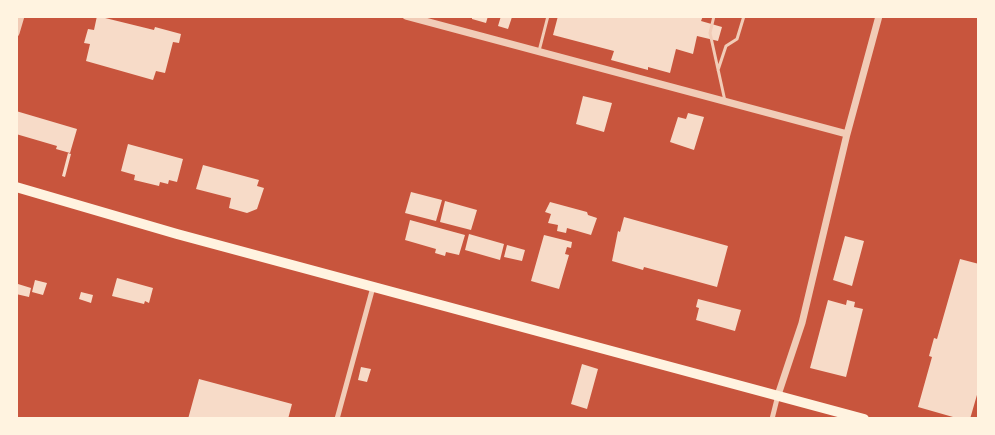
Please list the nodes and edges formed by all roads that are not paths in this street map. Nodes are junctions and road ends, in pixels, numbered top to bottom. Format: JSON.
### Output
{"nodes":[{"id":1,"x":21,"y":16,"type":"edge"},
{"id":2,"x":406,"y":16,"type":"edge"},
{"id":3,"x":548,"y":16,"type":"edge"},
{"id":4,"x":714,"y":16,"type":"edge"},
{"id":5,"x":744,"y":16,"type":"edge"},
{"id":6,"x":879,"y":16,"type":"edge"},
{"id":7,"x":16,"y":33,"type":"edge"},
{"id":8,"x":539,"y":52,"type":"junction"},
{"id":9,"x":718,"y":71,"type":"junction"},
{"id":10,"x":725,"y":102,"type":"junction"},
{"id":11,"x":847,"y":134,"type":"junction"},
{"id":12,"x":16,"y":187,"type":"edge"},
{"id":13,"x":373,"y":287,"type":"junction"},
{"id":14,"x":778,"y":395,"type":"junction"},
{"id":15,"x":337,"y":419,"type":"edge"},
{"id":16,"x":772,"y":419,"type":"edge"},
{"id":17,"x":864,"y":419,"type":"edge"}],
"edges":[{"from":1,"to":7,"type":"street"},
{"from":2,"to":8,"type":"street"},
{"from":3,"to":8,"type":"lane"},
{"from":4,"to":9,"type":"lane"},
{"from":5,"to":9,"type":"lane"},
{"from":6,"to":11,"type":"street"},
{"from":8,"to":10,"type":"street"},
{"from":9,"to":10,"type":"lane"},
{"from":10,"to":11,"type":"street"},
{"from":11,"to":14,"type":"street"},
{"from":12,"to":13,"type":"highway"},
{"from":13,"to":14,"type":"highway"},
{"from":13,"to":15,"type":"street"},
{"from":14,"to":16,"type":"street"},
{"from":14,"to":17,"type":"highway"}]}
